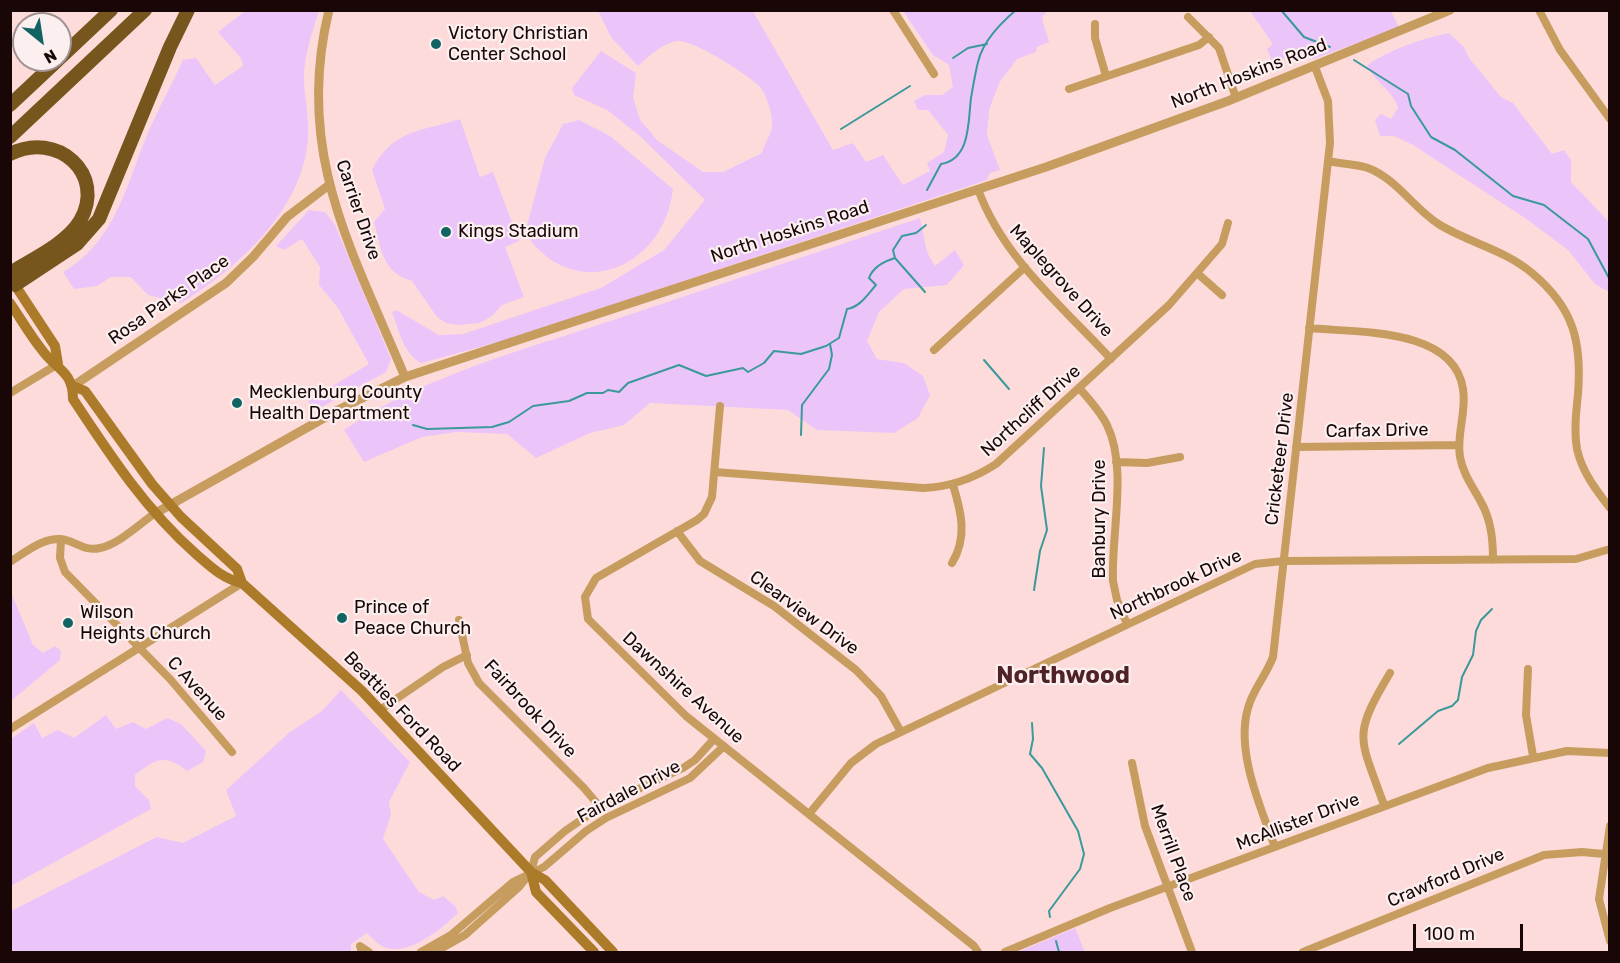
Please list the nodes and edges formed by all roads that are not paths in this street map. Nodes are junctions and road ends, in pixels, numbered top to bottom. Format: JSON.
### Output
{"nodes":[{"id":1,"x":111,"y":10,"type":"edge"},
{"id":2,"x":145,"y":10,"type":"edge"},
{"id":3,"x":188,"y":10,"type":"edge"},
{"id":4,"x":329,"y":10,"type":"edge"},
{"id":5,"x":893,"y":10,"type":"edge"},
{"id":6,"x":1450,"y":10,"type":"edge"},
{"id":7,"x":1539,"y":10,"type":"edge"},
{"id":8,"x":1188,"y":17,"type":"dead end"},
{"id":9,"x":1095,"y":24,"type":"dead end"},
{"id":10,"x":1209,"y":37,"type":"junction"},
{"id":11,"x":72,"y":47,"type":"edge"},
{"id":12,"x":1315,"y":67,"type":"junction"},
{"id":13,"x":45,"y":72,"type":"edge"},
{"id":14,"x":934,"y":74,"type":"dead end"},
{"id":15,"x":1106,"y":76,"type":"junction"},
{"id":16,"x":1069,"y":89,"type":"dead end"},
{"id":17,"x":1236,"y":98,"type":"junction"},
{"id":18,"x":10,"y":105,"type":"edge"},
{"id":19,"x":1610,"y":119,"type":"edge"},
{"id":20,"x":10,"y":137,"type":"edge"},
{"id":21,"x":10,"y":154,"type":"edge"},
{"id":22,"x":1328,"y":161,"type":"junction"},
{"id":23,"x":328,"y":185,"type":"junction"},
{"id":24,"x":978,"y":189,"type":"junction"},
{"id":25,"x":1228,"y":224,"type":"dead end"},
{"id":26,"x":1025,"y":267,"type":"junction"},
{"id":27,"x":1197,"y":273,"type":"junction"},
{"id":28,"x":12,"y":281,"type":"edge"},
{"id":29,"x":1222,"y":295,"type":"dead end"},
{"id":30,"x":10,"y":303,"type":"edge"},
{"id":31,"x":1310,"y":328,"type":"junction"},
{"id":32,"x":934,"y":350,"type":"dead end"},
{"id":33,"x":1111,"y":359,"type":"junction"},
{"id":34,"x":58,"y":364,"type":"junction"},
{"id":35,"x":405,"y":377,"type":"junction"},
{"id":36,"x":73,"y":386,"type":"junction"},
{"id":37,"x":1079,"y":388,"type":"junction"},
{"id":38,"x":10,"y":393,"type":"edge"},
{"id":39,"x":720,"y":406,"type":"dead end"},
{"id":40,"x":1459,"y":445,"type":"junction"},
{"id":41,"x":1296,"y":447,"type":"junction"},
{"id":42,"x":1180,"y":457,"type":"dead end"},
{"id":43,"x":1116,"y":462,"type":"junction"},
{"id":44,"x":715,"y":472,"type":"junction"},
{"id":45,"x":953,"y":484,"type":"junction"},
{"id":46,"x":171,"y":506,"type":"junction"},
{"id":47,"x":1610,"y":508,"type":"edge"},
{"id":48,"x":154,"y":514,"type":"junction"},
{"id":49,"x":677,"y":531,"type":"junction"},
{"id":50,"x":61,"y":539,"type":"junction"},
{"id":51,"x":1610,"y":549,"type":"edge"},
{"id":52,"x":1493,"y":560,"type":"junction"},
{"id":53,"x":1283,"y":561,"type":"junction"},
{"id":54,"x":10,"y":562,"type":"edge"},
{"id":55,"x":952,"y":563,"type":"dead end"},
{"id":56,"x":242,"y":583,"type":"junction"},
{"id":57,"x":459,"y":620,"type":"dead end"},
{"id":58,"x":1127,"y":624,"type":"junction"},
{"id":59,"x":138,"y":648,"type":"junction"},
{"id":60,"x":467,"y":655,"type":"junction"},
{"id":61,"x":1528,"y":669,"type":"dead end"},
{"id":62,"x":1390,"y":673,"type":"dead end"},
{"id":63,"x":380,"y":710,"type":"junction"},
{"id":64,"x":10,"y":729,"type":"edge"},
{"id":65,"x":901,"y":732,"type":"junction"},
{"id":66,"x":714,"y":739,"type":"junction"},
{"id":67,"x":724,"y":746,"type":"junction"},
{"id":68,"x":232,"y":752,"type":"dead end"},
{"id":69,"x":1610,"y":753,"type":"edge"},
{"id":70,"x":1533,"y":756,"type":"junction"},
{"id":71,"x":1132,"y":763,"type":"dead end"},
{"id":72,"x":644,"y":786,"type":"junction"},
{"id":73,"x":649,"y":797,"type":"junction"},
{"id":74,"x":1384,"y":805,"type":"junction"},
{"id":75,"x":600,"y":807,"type":"junction"},
{"id":76,"x":808,"y":814,"type":"junction"},
{"id":77,"x":588,"y":815,"type":"junction"},
{"id":78,"x":595,"y":825,"type":"junction"},
{"id":79,"x":1610,"y":826,"type":"edge"},
{"id":80,"x":1275,"y":847,"type":"junction"},
{"id":81,"x":1604,"y":854,"type":"junction"},
{"id":82,"x":531,"y":872,"type":"junction"},
{"id":83,"x":1168,"y":887,"type":"junction"},
{"id":84,"x":1610,"y":941,"type":"edge"},
{"id":85,"x":362,"y":952,"type":"edge"},
{"id":86,"x":369,"y":952,"type":"edge"},
{"id":87,"x":421,"y":952,"type":"edge"},
{"id":88,"x":435,"y":952,"type":"edge"},
{"id":89,"x":594,"y":952,"type":"edge"},
{"id":90,"x":613,"y":952,"type":"edge"},
{"id":91,"x":978,"y":952,"type":"edge"},
{"id":92,"x":1005,"y":952,"type":"edge"},
{"id":93,"x":1192,"y":952,"type":"edge"},
{"id":94,"x":1303,"y":952,"type":"edge"}],
"edges":[{"from":1,"to":11,"type":"highway"},
{"from":2,"to":20,"type":"highway"},
{"from":3,"to":28,"type":"highway"},
{"from":4,"to":23,"type":"street","name":"Carrier Drive"},
{"from":5,"to":14,"type":"street"},
{"from":6,"to":12,"type":"street","name":"North Hoskins Road"},
{"from":7,"to":19,"type":"street"},
{"from":8,"to":10,"type":"street"},
{"from":9,"to":15,"type":"street"},
{"from":10,"to":15,"type":"street"},
{"from":10,"to":17,"type":"street"},
{"from":12,"to":17,"type":"street","name":"North Hoskins Road"},
{"from":12,"to":22,"type":"street","name":"Cricketeer Drive"},
{"from":13,"to":18,"type":"highway"},
{"from":15,"to":16,"type":"street"},
{"from":17,"to":24,"type":"street","name":"North Hoskins Road"},
{"from":21,"to":28,"type":"highway"},
{"from":22,"to":31,"type":"street","name":"Cricketeer Drive"},
{"from":22,"to":47,"type":"street"},
{"from":23,"to":35,"type":"street","name":"Carrier Drive"},
{"from":23,"to":36,"type":"street","name":"Rosa Parks Place"},
{"from":24,"to":26,"type":"street","name":"Maplegrove Drive"},
{"from":24,"to":35,"type":"street","name":"North Hoskins Road"},
{"from":25,"to":27,"type":"street","name":"Northcliff Drive"},
{"from":26,"to":32,"type":"street"},
{"from":26,"to":33,"type":"street","name":"Maplegrove Drive"},
{"from":27,"to":29,"type":"street"},
{"from":27,"to":33,"type":"street","name":"Northcliff Drive"},
{"from":28,"to":34,"type":"main road","name":"Beatties Ford Road"},
{"from":30,"to":34,"type":"main road","name":"Beatties Ford Road"},
{"from":31,"to":40,"type":"street"},
{"from":31,"to":41,"type":"street","name":"Cricketeer Drive"},
{"from":33,"to":37,"type":"street","name":"Northcliff Drive"},
{"from":34,"to":36,"type":"main road","name":"Beatties Ford Road"},
{"from":34,"to":38,"type":"street"},
{"from":35,"to":46,"type":"street","name":"North Hoskins Road"},
{"from":36,"to":46,"type":"main road","name":"Beatties Ford Road"},
{"from":36,"to":48,"type":"main road","name":"Beatties Ford Road"},
{"from":37,"to":43,"type":"street","name":"Banbury Drive"},
{"from":37,"to":45,"type":"street","name":"Northcliff Drive"},
{"from":39,"to":44,"type":"street","name":"Dawnshire Avenue"},
{"from":40,"to":41,"type":"street","name":"Carfax Drive"},
{"from":40,"to":52,"type":"street"},
{"from":41,"to":53,"type":"street","name":"Cricketeer Drive"},
{"from":42,"to":43,"type":"street"},
{"from":43,"to":58,"type":"street","name":"Banbury Drive"},
{"from":44,"to":45,"type":"street","name":"Northcliff Drive"},
{"from":44,"to":49,"type":"street","name":"Dawnshire Avenue"},
{"from":45,"to":55,"type":"street"},
{"from":46,"to":48,"type":"street","name":"North Hoskins Road"},
{"from":46,"to":56,"type":"main road","name":"Beatties Ford Road"},
{"from":48,"to":50,"type":"street"},
{"from":48,"to":56,"type":"main road","name":"Beatties Ford Road"},
{"from":49,"to":65,"type":"street","name":"Clearview Drive"},
{"from":49,"to":66,"type":"street","name":"Dawnshire Avenue"},
{"from":50,"to":54,"type":"street"},
{"from":50,"to":59,"type":"street","name":"C Avenue"},
{"from":51,"to":52,"type":"street","name":"Northbrook Drive"},
{"from":52,"to":53,"type":"street","name":"Northbrook Drive"},
{"from":53,"to":58,"type":"street","name":"Northbrook Drive"},
{"from":53,"to":80,"type":"street","name":"Cricketeer Drive"},
{"from":56,"to":59,"type":"street"},
{"from":56,"to":63,"type":"main road","name":"Beatties Ford Road"},
{"from":57,"to":60,"type":"street","name":"Fairbrook Drive"},
{"from":58,"to":65,"type":"street","name":"Northbrook Drive"},
{"from":59,"to":64,"type":"street"},
{"from":59,"to":68,"type":"street","name":"C Avenue"},
{"from":60,"to":63,"type":"street"},
{"from":60,"to":75,"type":"street","name":"Fairbrook Drive"},
{"from":61,"to":70,"type":"street"},
{"from":62,"to":74,"type":"street"},
{"from":63,"to":82,"type":"main road","name":"Beatties Ford Road"},
{"from":65,"to":76,"type":"street","name":"Northbrook Drive"},
{"from":66,"to":67,"type":"street","name":"Dawnshire Avenue"},
{"from":66,"to":72,"type":"street","name":"Fairdale Drive"},
{"from":67,"to":73,"type":"street","name":"Fairdale Drive"},
{"from":67,"to":76,"type":"street","name":"Dawnshire Avenue"},
{"from":69,"to":70,"type":"street","name":"McAllister Drive"},
{"from":70,"to":74,"type":"street","name":"McAllister Drive"},
{"from":71,"to":83,"type":"street","name":"Merrill Place"},
{"from":72,"to":73,"type":"street"},
{"from":72,"to":75,"type":"street","name":"Fairdale Drive"},
{"from":73,"to":78,"type":"street","name":"Fairdale Drive"},
{"from":74,"to":80,"type":"street","name":"McAllister Drive"},
{"from":75,"to":77,"type":"street","name":"Fairdale Drive"},
{"from":76,"to":91,"type":"street","name":"Dawnshire Avenue"},
{"from":77,"to":78,"type":"street"},
{"from":77,"to":82,"type":"street","name":"Fairdale Drive"},
{"from":78,"to":82,"type":"street","name":"Fairdale Drive"},
{"from":79,"to":81,"type":"street"},
{"from":80,"to":83,"type":"street","name":"McAllister Drive"},
{"from":81,"to":84,"type":"street"},
{"from":81,"to":94,"type":"street","name":"Crawford Drive"},
{"from":82,"to":87,"type":"street"},
{"from":82,"to":88,"type":"street"},
{"from":82,"to":89,"type":"main road","name":"Beatties Ford Road"},
{"from":82,"to":90,"type":"main road","name":"Beatties Ford Road"},
{"from":83,"to":92,"type":"street","name":"McAllister Drive"},
{"from":83,"to":93,"type":"street","name":"Merrill Place"},
{"from":85,"to":86,"type":"street"}]}
